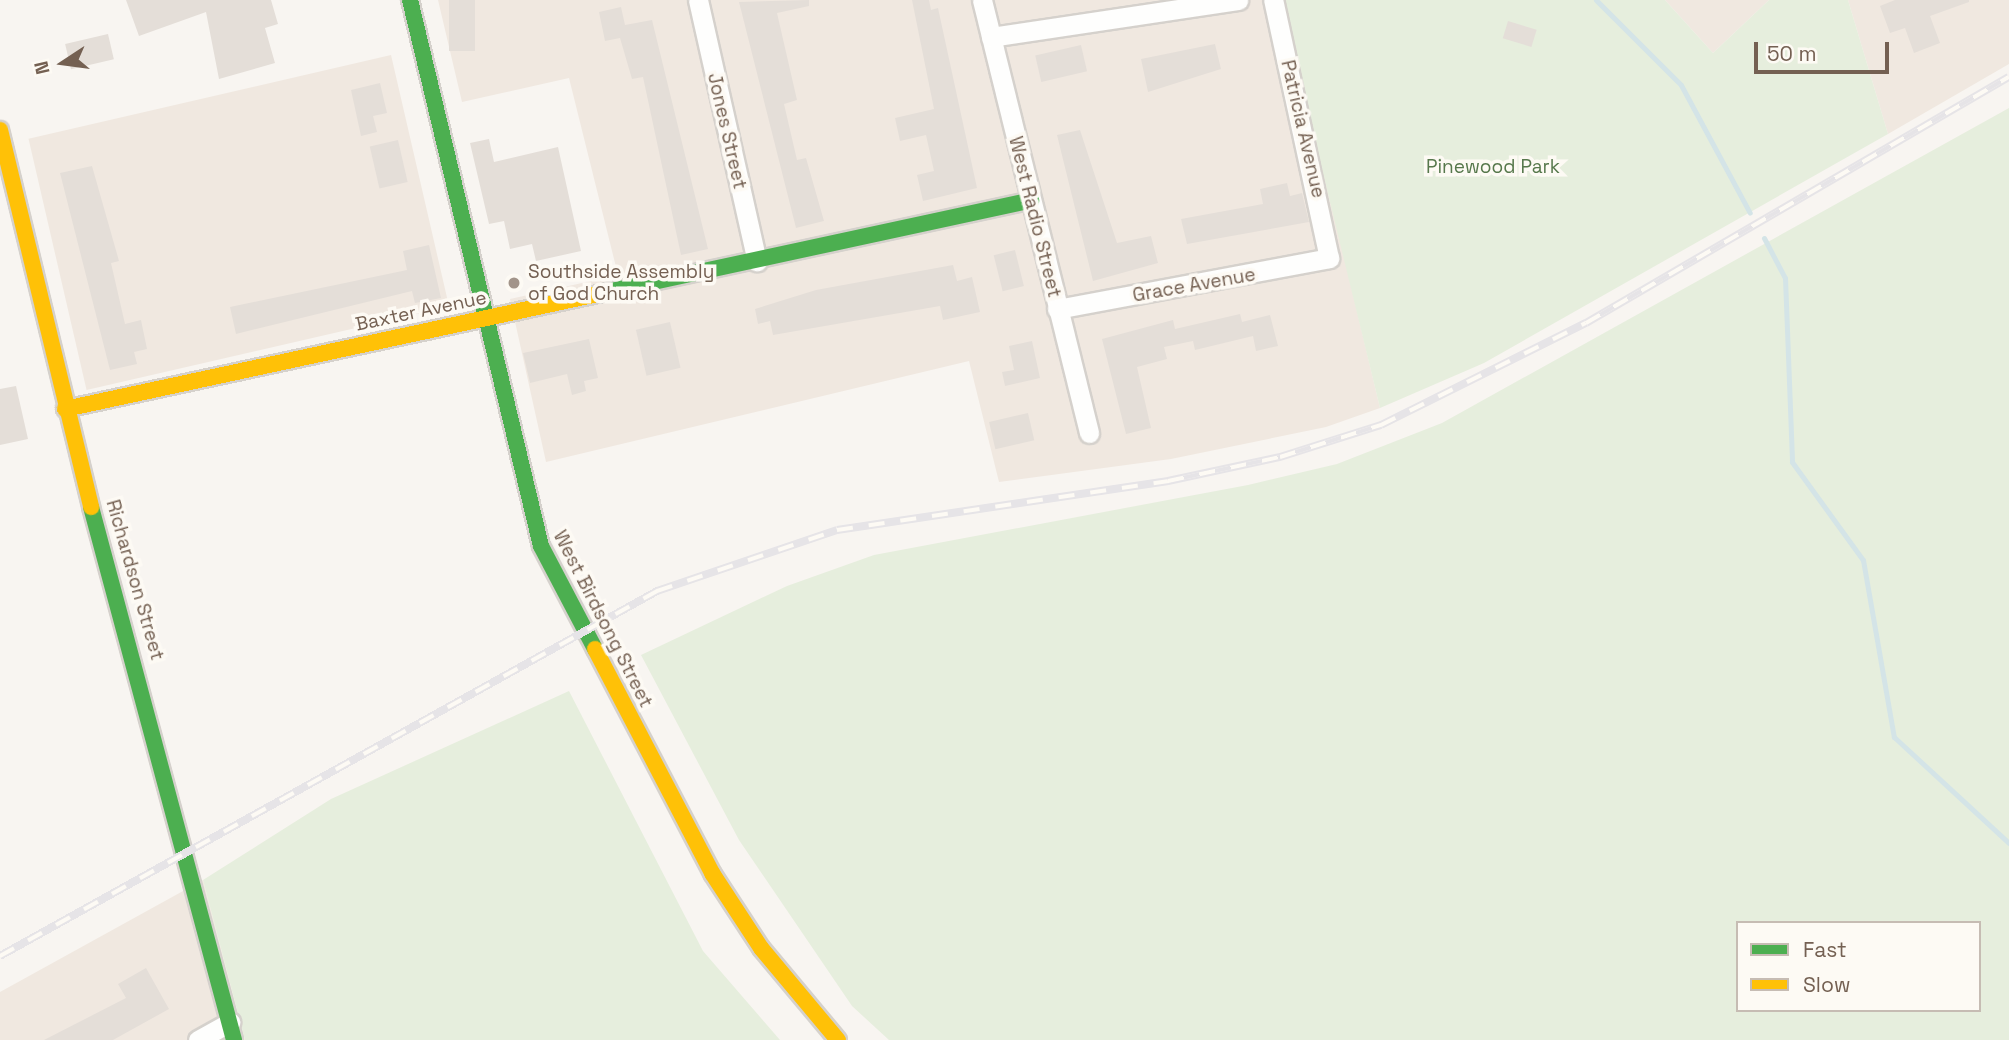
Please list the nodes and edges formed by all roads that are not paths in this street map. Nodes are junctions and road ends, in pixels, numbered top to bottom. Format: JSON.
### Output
{"nodes":[{"id":1,"x":410,"y":0,"type":"edge"},
{"id":2,"x":698,"y":0,"type":"edge"},
{"id":3,"x":982,"y":0,"type":"edge"},
{"id":4,"x":1238,"y":0,"type":"edge"},
{"id":5,"x":1273,"y":0,"type":"edge"},
{"id":6,"x":990,"y":37,"type":"junction"},
{"id":7,"x":0,"y":130,"type":"edge"},
{"id":8,"x":1031,"y":200,"type":"junction"},
{"id":9,"x":1329,"y":258,"type":"joint"},
{"id":10,"x":757,"y":261,"type":"junction"},
{"id":11,"x":1058,"y":309,"type":"junction"},
{"id":12,"x":486,"y":319,"type":"junction"},
{"id":13,"x":65,"y":409,"type":"junction"},
{"id":14,"x":1089,"y":433,"type":"dead end"},
{"id":15,"x":232,"y":1031,"type":"edge"},
{"id":16,"x":198,"y":1040,"type":"edge"},
{"id":17,"x":838,"y":1040,"type":"edge"}],
"edges":[{"from":1,"to":12,"type":"street","name":"West Birdsong Street"},
{"from":2,"to":10,"type":"street","name":"Jones Street"},
{"from":3,"to":6,"type":"street","name":"West Radio Street"},
{"from":4,"to":6,"type":"street"},
{"from":5,"to":9,"type":"street","name":"Patricia Avenue"},
{"from":6,"to":8,"type":"street","name":"West Radio Street"},
{"from":7,"to":13,"type":"street","name":"Richardson Street"},
{"from":8,"to":10,"type":"street","name":"Baxter Avenue"},
{"from":8,"to":11,"type":"street","name":"West Radio Street"},
{"from":9,"to":11,"type":"street","name":"Grace Avenue"},
{"from":10,"to":12,"type":"street","name":"Baxter Avenue"},
{"from":11,"to":14,"type":"street","name":"West Radio Street"},
{"from":12,"to":13,"type":"street","name":"Baxter Avenue"},
{"from":12,"to":17,"type":"street","name":"West Birdsong Street"},
{"from":13,"to":15,"type":"street","name":"Richardson Street"},
{"from":15,"to":16,"type":"street"}]}
